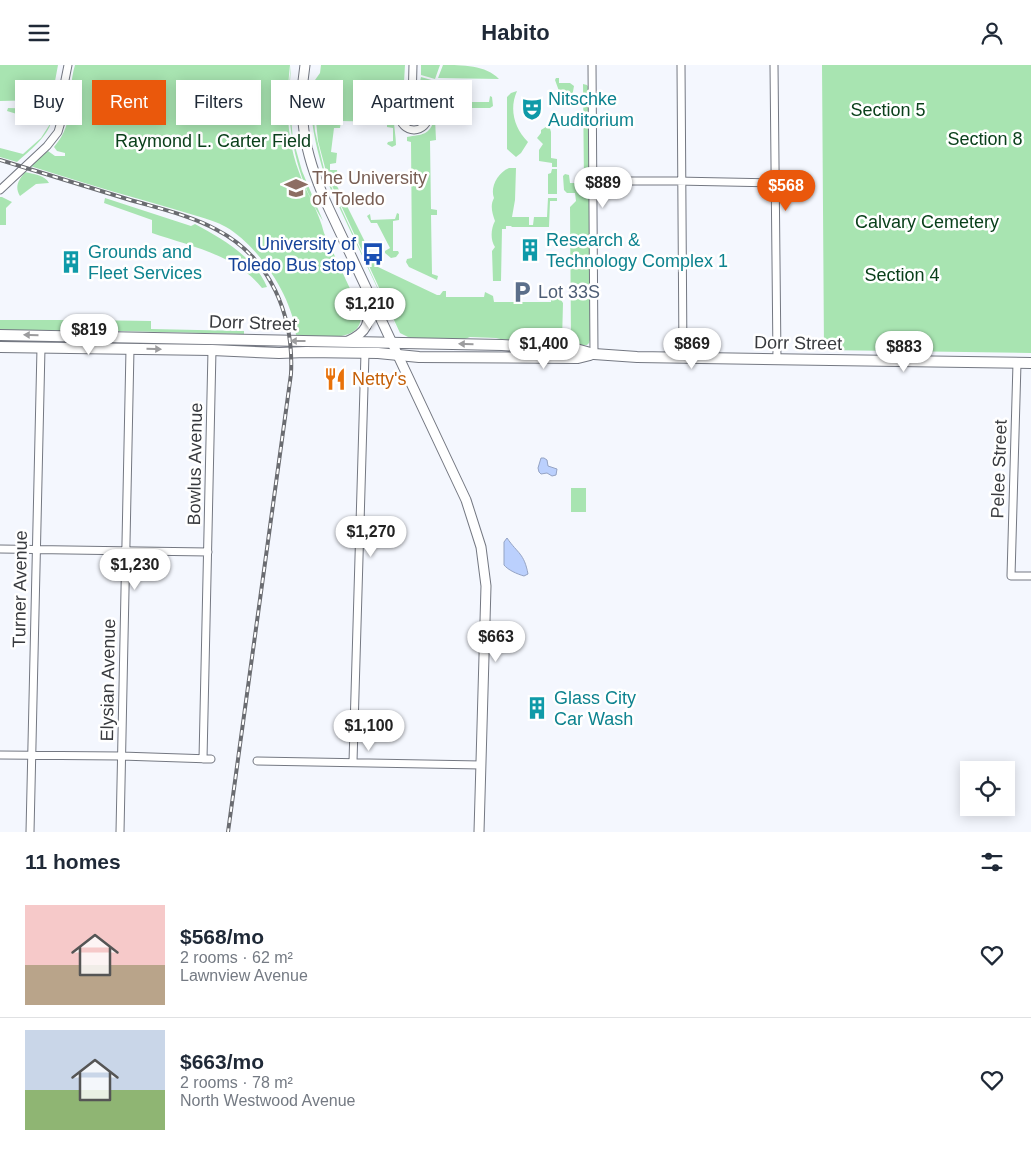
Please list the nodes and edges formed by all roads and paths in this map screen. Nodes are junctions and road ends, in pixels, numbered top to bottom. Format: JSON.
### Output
{"nodes":[{"id":1,"x":68,"y":65,"type":"edge"},
{"id":2,"x":304,"y":65,"type":"edge"},
{"id":3,"x":412,"y":65,"type":"edge"},
{"id":4,"x":592,"y":65,"type":"edge"},
{"id":5,"x":681,"y":65,"type":"edge"},
{"id":6,"x":774,"y":65,"type":"edge"},
{"id":7,"x":412,"y":80,"type":"edge"},
{"id":8,"x":412,"y":102,"type":"joint"},
{"id":9,"x":592,"y":181,"type":"junction"},
{"id":10,"x":682,"y":181,"type":"junction"},
{"id":11,"x":775,"y":183,"type":"junction"},
{"id":12,"x":0,"y":190,"type":"edge"},
{"id":13,"x":369,"y":294,"type":"junction"},
{"id":14,"x":0,"y":335,"type":"edge"},
{"id":15,"x":111,"y":337,"type":"junction"},
{"id":16,"x":347,"y":342,"type":"junction"},
{"id":17,"x":392,"y":342,"type":"junction"},
{"id":18,"x":0,"y":347,"type":"edge"},
{"id":19,"x":40,"y":347,"type":"junction"},
{"id":20,"x":531,"y":347,"type":"junction"},
{"id":21,"x":130,"y":349,"type":"junction"},
{"id":22,"x":212,"y":350,"type":"junction"},
{"id":23,"x":365,"y":353,"type":"junction"},
{"id":24,"x":594,"y":354,"type":"junction"},
{"id":25,"x":397,"y":355,"type":"junction"},
{"id":26,"x":492,"y":355,"type":"junction"},
{"id":27,"x":684,"y":358,"type":"junction"},
{"id":28,"x":776,"y":359,"type":"junction"},
{"id":29,"x":1017,"y":363,"type":"junction"},
{"id":30,"x":1031,"y":363,"type":"edge"},
{"id":31,"x":0,"y":549,"type":"edge"},
{"id":32,"x":36,"y":549,"type":"junction"},
{"id":33,"x":125,"y":551,"type":"junction"},
{"id":34,"x":208,"y":552,"type":"junction"},
{"id":35,"x":1031,"y":576,"type":"edge"},
{"id":36,"x":0,"y":755,"type":"edge"},
{"id":37,"x":32,"y":755,"type":"junction"},
{"id":38,"x":121,"y":756,"type":"junction"},
{"id":39,"x":202,"y":759,"type":"junction"},
{"id":40,"x":211,"y":759,"type":"dead end"},
{"id":41,"x":257,"y":761,"type":"dead end"},
{"id":42,"x":353,"y":762,"type":"junction"},
{"id":43,"x":481,"y":765,"type":"junction"},
{"id":44,"x":30,"y":832,"type":"edge"},
{"id":45,"x":120,"y":832,"type":"edge"},
{"id":46,"x":479,"y":832,"type":"edge"}],
"edges":[{"from":1,"to":12,"type":"street"},
{"from":2,"to":13,"type":"street"},
{"from":3,"to":7,"type":"street"},
{"from":4,"to":9,"type":"street"},
{"from":5,"to":10,"type":"street"},
{"from":6,"to":11,"type":"street"},
{"from":8,"to":8,"type":"street"},
{"from":9,"to":10,"type":"street"},
{"from":9,"to":24,"type":"street"},
{"from":10,"to":11,"type":"street"},
{"from":10,"to":27,"type":"street"},
{"from":11,"to":28,"type":"street"},
{"from":13,"to":16,"type":"street"},
{"from":13,"to":17,"type":"street"},
{"from":15,"to":14,"type":"main road","name":"Dorr Street","one_way":true},
{"from":16,"to":15,"type":"main road","name":"Dorr Street","one_way":true},
{"from":15,"to":19,"type":"main road"},
{"from":16,"to":17,"type":"main road","name":"Dorr Street"},
{"from":20,"to":17,"type":"main road","name":"Dorr Street","one_way":true},
{"from":17,"to":25,"type":"street"},
{"from":18,"to":19,"type":"main road","name":"Dorr Street"},
{"from":19,"to":21,"type":"main road","name":"Dorr Street"},
{"from":19,"to":32,"type":"street","name":"Turner Avenue"},
{"from":20,"to":24,"type":"main road","name":"Dorr Street"},
{"from":20,"to":26,"type":"main road"},
{"from":21,"to":22,"type":"main road","name":"Dorr Street","one_way":true},
{"from":21,"to":33,"type":"street","name":"Elysian Avenue"},
{"from":22,"to":23,"type":"main road","name":"Dorr Street"},
{"from":22,"to":34,"type":"street","name":"Bowlus Avenue"},
{"from":23,"to":25,"type":"main road","name":"Dorr Street"},
{"from":23,"to":42,"type":"street"},
{"from":24,"to":26,"type":"main road","name":"Dorr Street"},
{"from":24,"to":27,"type":"main road","name":"Dorr Street"},
{"from":25,"to":26,"type":"main road","name":"Dorr Street"},
{"from":25,"to":43,"type":"street"},
{"from":27,"to":28,"type":"main road","name":"Dorr Street"},
{"from":28,"to":29,"type":"main road","name":"Dorr Street"},
{"from":29,"to":30,"type":"main road","name":"Dorr Street"},
{"from":29,"to":35,"type":"street","name":"Pelee Street"},
{"from":31,"to":32,"type":"street"},
{"from":32,"to":33,"type":"street"},
{"from":32,"to":37,"type":"street","name":"Turner Avenue"},
{"from":33,"to":34,"type":"street"},
{"from":33,"to":38,"type":"street","name":"Elysian Avenue"},
{"from":34,"to":39,"type":"street","name":"Bowlus Avenue"},
{"from":36,"to":37,"type":"street"},
{"from":37,"to":38,"type":"street"},
{"from":37,"to":44,"type":"street","name":"Turner Avenue"},
{"from":38,"to":39,"type":"street"},
{"from":38,"to":45,"type":"street","name":"Elysian Avenue"},
{"from":39,"to":40,"type":"street"},
{"from":41,"to":42,"type":"street"},
{"from":42,"to":43,"type":"street"},
{"from":43,"to":46,"type":"street"}]}
